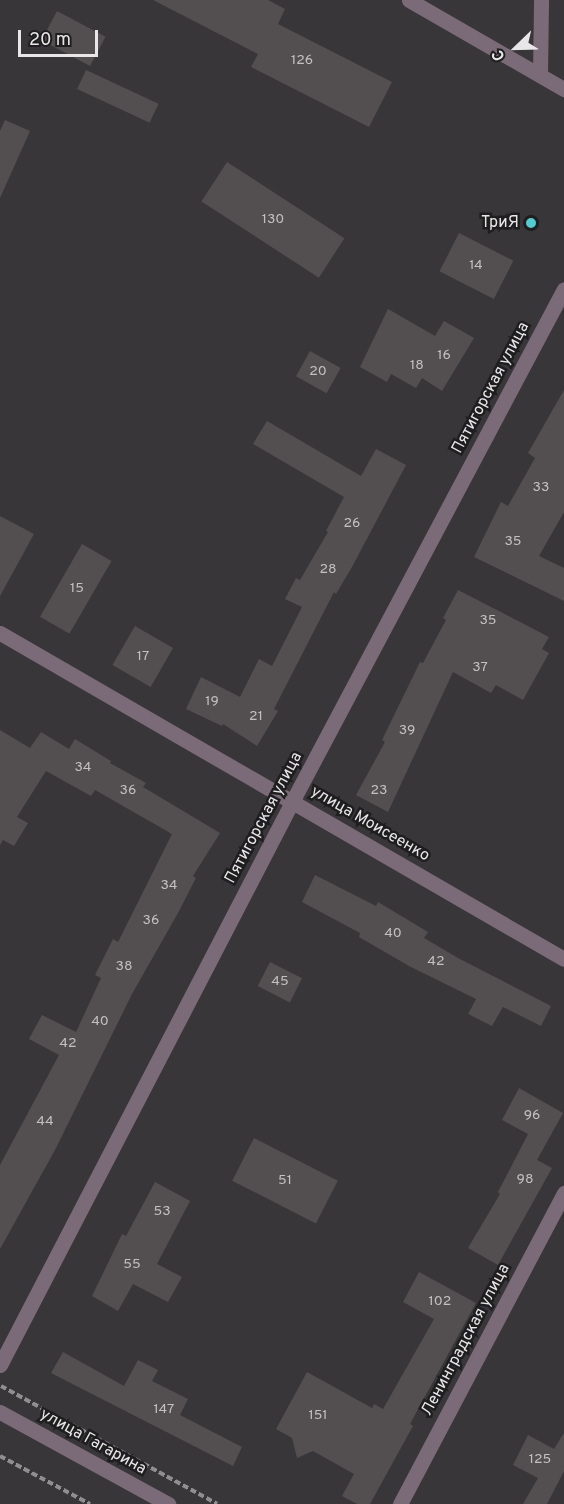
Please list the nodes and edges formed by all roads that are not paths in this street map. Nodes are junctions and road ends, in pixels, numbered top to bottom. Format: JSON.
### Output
{"nodes":[{"id":1,"x":409,"y":0,"type":"edge"},
{"id":2,"x":541,"y":0,"type":"edge"},
{"id":3,"x":540,"y":75,"type":"junction"},
{"id":4,"x":564,"y":89,"type":"edge"},
{"id":5,"x":564,"y":289,"type":"edge"},
{"id":6,"x":0,"y":633,"type":"edge"},
{"id":7,"x":293,"y":800,"type":"junction"},
{"id":8,"x":564,"y":959,"type":"edge"},
{"id":9,"x":564,"y":1193,"type":"edge"},
{"id":10,"x":0,"y":1365,"type":"edge"},
{"id":11,"x":0,"y":1412,"type":"edge"},
{"id":12,"x":168,"y":1504,"type":"edge"},
{"id":13,"x":400,"y":1504,"type":"edge"}],
"edges":[{"from":1,"to":3,"type":"street"},
{"from":2,"to":3,"type":"street"},
{"from":3,"to":4,"type":"street"},
{"from":5,"to":7,"type":"street","name":"Пятигорская улица"},
{"from":6,"to":7,"type":"street","name":"улица Моисеенко"},
{"from":7,"to":8,"type":"street","name":"улица Моисеенко"},
{"from":7,"to":10,"type":"street","name":"Пятигорская улица"},
{"from":9,"to":13,"type":"street","name":"Ленинградская улица"},
{"from":11,"to":12,"type":"street","name":"улица Гагарина"}]}
